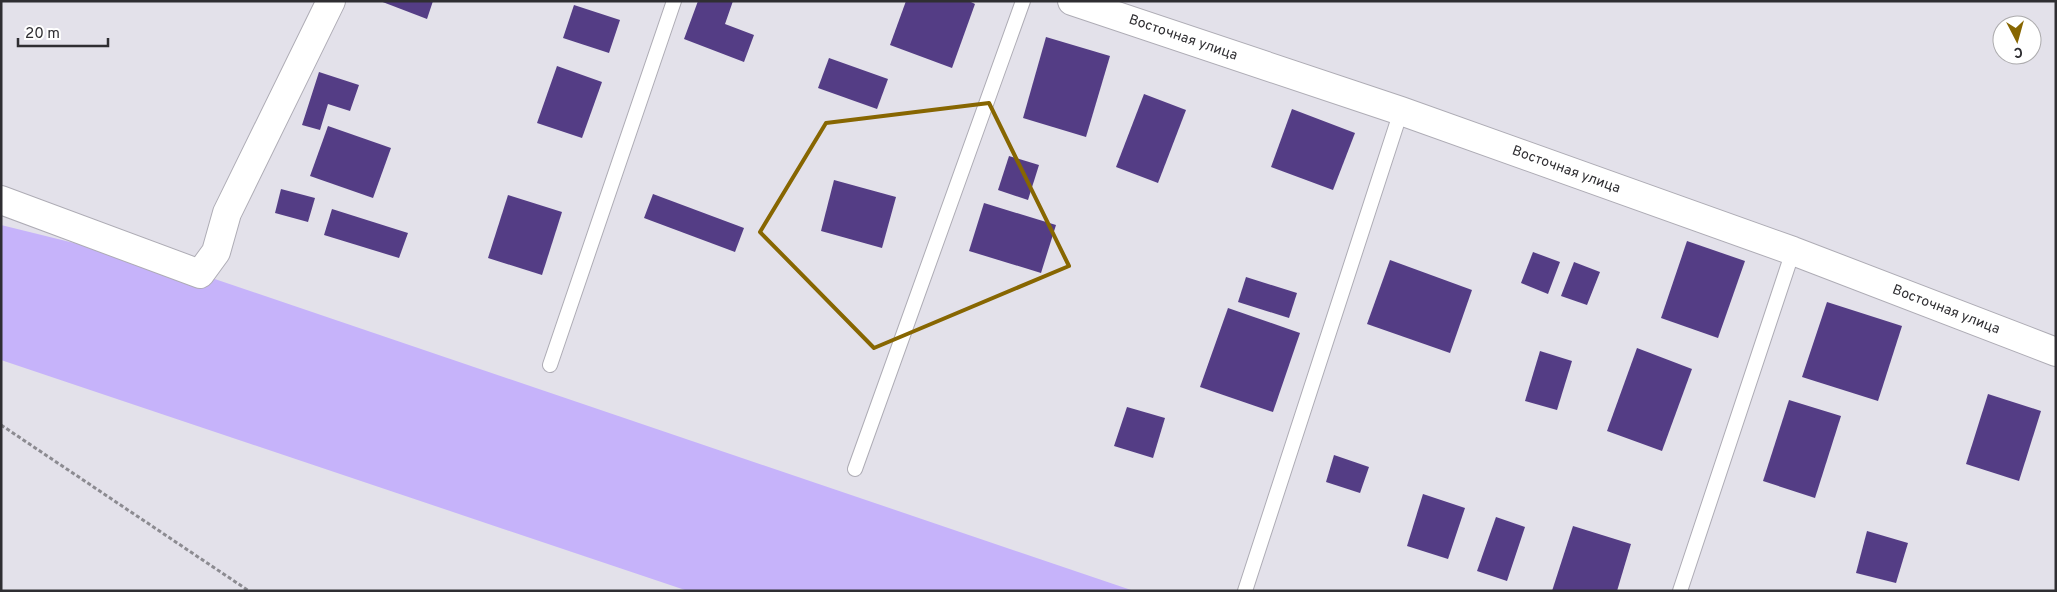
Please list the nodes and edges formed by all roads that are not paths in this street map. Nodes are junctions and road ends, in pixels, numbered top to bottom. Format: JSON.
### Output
{"nodes":[{"id":1,"x":331,"y":1,"type":"edge"},
{"id":2,"x":674,"y":1,"type":"edge"},
{"id":3,"x":1023,"y":1,"type":"edge"},
{"id":4,"x":1072,"y":1,"type":"edge"},
{"id":5,"x":1401,"y":111,"type":"junction"},
{"id":6,"x":1,"y":200,"type":"edge"},
{"id":7,"x":1794,"y":251,"type":"junction"},
{"id":8,"x":2056,"y":352,"type":"edge"},
{"id":9,"x":550,"y":365,"type":"dead end"},
{"id":10,"x":855,"y":469,"type":"dead end"},
{"id":11,"x":1245,"y":591,"type":"edge"},
{"id":12,"x":1680,"y":591,"type":"edge"}],
"edges":[{"from":1,"to":6,"type":"street"},
{"from":2,"to":9,"type":"lane"},
{"from":3,"to":10,"type":"lane"},
{"from":4,"to":5,"type":"street","name":"Восточная улица"},
{"from":5,"to":7,"type":"street","name":"Восточная улица"},
{"from":5,"to":11,"type":"lane"},
{"from":7,"to":8,"type":"street","name":"Восточная улица"},
{"from":7,"to":12,"type":"lane"}]}
